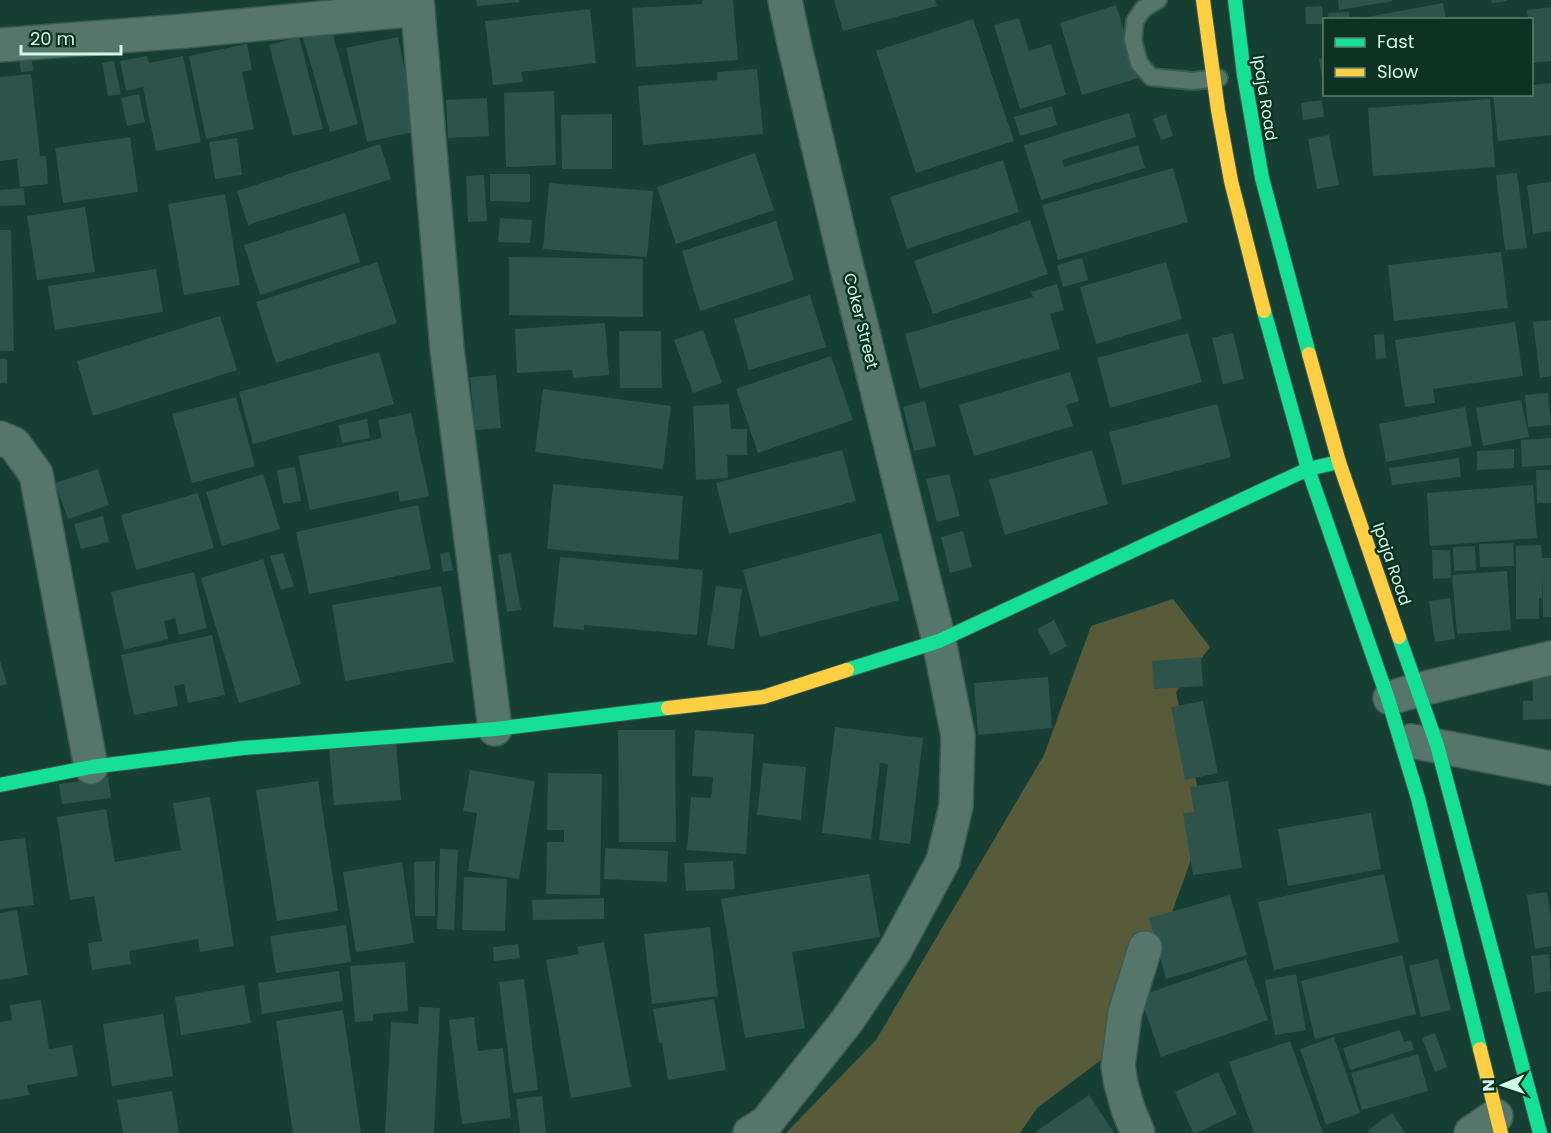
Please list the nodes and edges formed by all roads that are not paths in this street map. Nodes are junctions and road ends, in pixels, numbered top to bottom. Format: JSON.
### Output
{"nodes":[{"id":1,"x":785,"y":0,"type":"edge"},
{"id":2,"x":1158,"y":0,"type":"edge"},
{"id":3,"x":1203,"y":0,"type":"edge"},
{"id":4,"x":1235,"y":0,"type":"edge"},
{"id":5,"x":417,"y":4,"type":"edge"},
{"id":6,"x":0,"y":45,"type":"edge"},
{"id":7,"x":1244,"y":75,"type":"junction"},
{"id":8,"x":1213,"y":79,"type":"junction"},
{"id":9,"x":0,"y":438,"type":"edge"},
{"id":10,"x":1340,"y":462,"type":"junction"},
{"id":11,"x":1308,"y":469,"type":"junction"},
{"id":12,"x":939,"y":642,"type":"junction"},
{"id":13,"x":1551,"y":658,"type":"edge"},
{"id":14,"x":1402,"y":694,"type":"junction"},
{"id":15,"x":495,"y":729,"type":"junction"},
{"id":16,"x":1400,"y":739,"type":"junction"},
{"id":17,"x":1437,"y":745,"type":"junction"},
{"id":18,"x":91,"y":767,"type":"junction"},
{"id":19,"x":1551,"y":768,"type":"edge"},
{"id":20,"x":0,"y":784,"type":"edge"},
{"id":21,"x":1145,"y":948,"type":"dead end"},
{"id":22,"x":1489,"y":1127,"type":"edge"},
{"id":23,"x":750,"y":1133,"type":"edge"},
{"id":24,"x":1138,"y":1133,"type":"edge"},
{"id":25,"x":1540,"y":1133,"type":"edge"}],
"edges":[{"from":1,"to":12,"type":"street","name":"Coker Street"},
{"from":2,"to":8,"type":"lane"},
{"from":3,"to":8,"type":"main road","name":"Ipaja Road"},
{"from":4,"to":7,"type":"main road","name":"Ipaja Road"},
{"from":5,"to":6,"type":"street"},
{"from":5,"to":15,"type":"street"},
{"from":7,"to":8,"type":"lane"},
{"from":7,"to":10,"type":"main road","name":"Ipaja Road"},
{"from":8,"to":11,"type":"main road","name":"Ipaja Road"},
{"from":9,"to":18,"type":"street"},
{"from":10,"to":11,"type":"main road"},
{"from":10,"to":14,"type":"main road","name":"Ipaja Road"},
{"from":11,"to":12,"type":"main road"},
{"from":11,"to":14,"type":"main road","name":"Ipaja Road"},
{"from":12,"to":15,"type":"main road"},
{"from":12,"to":23,"type":"street","name":"Coker Street"},
{"from":13,"to":14,"type":"street"},
{"from":14,"to":16,"type":"main road","name":"Ipaja Road"},
{"from":14,"to":17,"type":"main road","name":"Ipaja Road"},
{"from":15,"to":18,"type":"main road"},
{"from":16,"to":17,"type":"street"},
{"from":16,"to":22,"type":"main road","name":"Ipaja Road"},
{"from":17,"to":19,"type":"street"},
{"from":17,"to":25,"type":"main road","name":"Ipaja Road"},
{"from":18,"to":20,"type":"main road"},
{"from":21,"to":24,"type":"street"}]}
